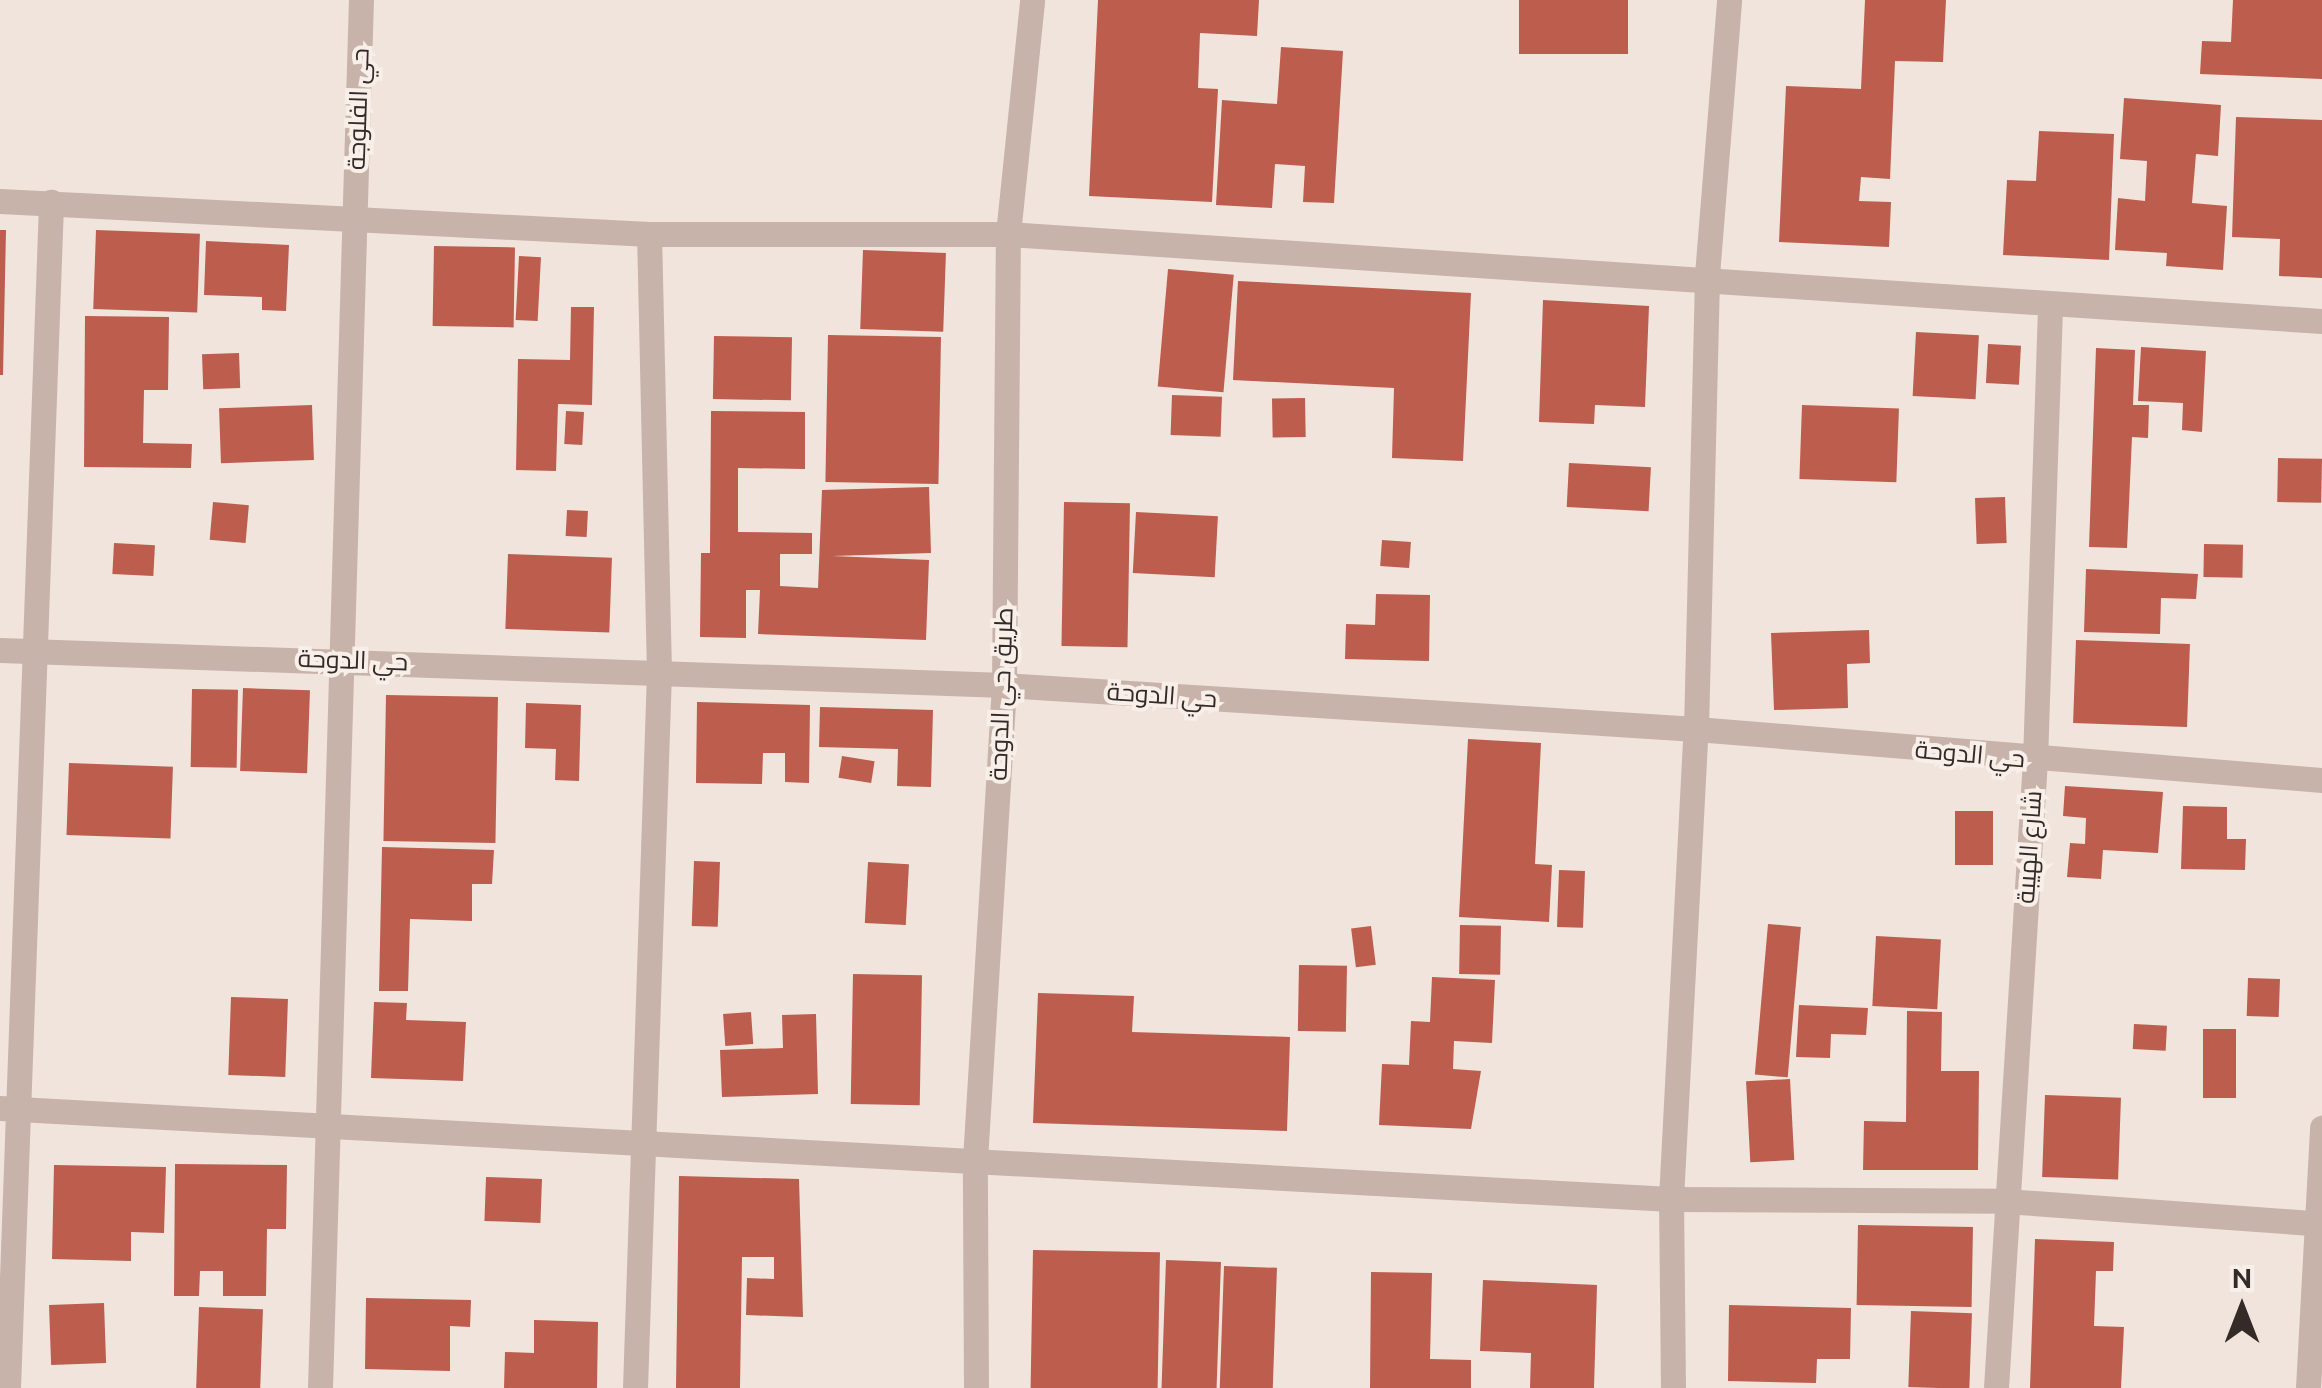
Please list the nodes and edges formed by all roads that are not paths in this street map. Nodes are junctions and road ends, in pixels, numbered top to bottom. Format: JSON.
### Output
{"nodes":[{"id":1,"x":361,"y":0,"type":"edge"},
{"id":2,"x":1032,"y":0,"type":"edge"},
{"id":3,"x":1729,"y":0,"type":"edge"},
{"id":4,"x":0,"y":201,"type":"edge"},
{"id":5,"x":52,"y":202,"type":"junction"},
{"id":6,"x":354,"y":219,"type":"junction"},
{"id":7,"x":649,"y":234,"type":"junction"},
{"id":8,"x":1008,"y":234,"type":"junction"},
{"id":9,"x":1707,"y":275,"type":"junction"},
{"id":10,"x":2050,"y":306,"type":"junction"},
{"id":11,"x":2322,"y":321,"type":"edge"},
{"id":12,"x":0,"y":650,"type":"edge"},
{"id":13,"x":36,"y":652,"type":"junction"},
{"id":14,"x":342,"y":659,"type":"junction"},
{"id":15,"x":659,"y":673,"type":"junction"},
{"id":16,"x":1004,"y":685,"type":"junction"},
{"id":17,"x":1696,"y":730,"type":"junction"},
{"id":18,"x":2035,"y":760,"type":"junction"},
{"id":19,"x":2322,"y":780,"type":"edge"},
{"id":20,"x":11,"y":1108,"type":"edge"},
{"id":21,"x":329,"y":1125,"type":"junction"},
{"id":22,"x":2322,"y":1128,"type":"edge"},
{"id":23,"x":644,"y":1140,"type":"junction"},
{"id":24,"x":975,"y":1160,"type":"junction"},
{"id":25,"x":1671,"y":1198,"type":"junction"},
{"id":26,"x":2005,"y":1201,"type":"junction"},
{"id":27,"x":2320,"y":1224,"type":"edge"},
{"id":28,"x":8,"y":1388,"type":"edge"},
{"id":29,"x":320,"y":1388,"type":"edge"},
{"id":30,"x":635,"y":1388,"type":"edge"},
{"id":31,"x":976,"y":1388,"type":"edge"},
{"id":32,"x":1672,"y":1388,"type":"edge"},
{"id":33,"x":1996,"y":1388,"type":"edge"},
{"id":34,"x":2308,"y":1388,"type":"edge"}],
"edges":[{"from":1,"to":6,"type":"street","name":"حي الفلوجة"},
{"from":2,"to":8,"type":"street","name":"طريق حي الدوحة"},
{"from":3,"to":9,"type":"street"},
{"from":4,"to":5,"type":"street"},
{"from":5,"to":6,"type":"street"},
{"from":5,"to":13,"type":"street"},
{"from":6,"to":7,"type":"street"},
{"from":6,"to":14,"type":"street","name":"حي الفلوجة"},
{"from":7,"to":8,"type":"street"},
{"from":7,"to":15,"type":"street"},
{"from":8,"to":9,"type":"street"},
{"from":8,"to":16,"type":"street","name":"طريق حي الدوحة"},
{"from":9,"to":10,"type":"street"},
{"from":9,"to":17,"type":"street"},
{"from":10,"to":11,"type":"street"},
{"from":10,"to":18,"type":"street","name":"شارع الهيبة"},
{"from":12,"to":13,"type":"street","name":"حي الدوحة"},
{"from":13,"to":14,"type":"street","name":"حي الدوحة"},
{"from":13,"to":20,"type":"street"},
{"from":14,"to":15,"type":"street","name":"حي الدوحة"},
{"from":14,"to":21,"type":"street","name":"حي الفلوجة"},
{"from":15,"to":16,"type":"street","name":"حي الدوحة"},
{"from":15,"to":23,"type":"street"},
{"from":16,"to":17,"type":"street","name":"حي الدوحة"},
{"from":16,"to":24,"type":"street","name":"طريق حي الدوحة"},
{"from":17,"to":18,"type":"street","name":"حي الدوحة"},
{"from":17,"to":25,"type":"street"},
{"from":18,"to":19,"type":"street","name":"حي الدوحة"},
{"from":18,"to":26,"type":"street","name":"شارع الهيبة"},
{"from":20,"to":21,"type":"street"},
{"from":20,"to":28,"type":"street"},
{"from":21,"to":23,"type":"street"},
{"from":21,"to":29,"type":"street","name":"حي الفلوجة"},
{"from":22,"to":27,"type":"street"},
{"from":23,"to":24,"type":"street"},
{"from":23,"to":30,"type":"street"},
{"from":24,"to":25,"type":"street"},
{"from":24,"to":31,"type":"street","name":"طريق حي الدوحة"},
{"from":25,"to":26,"type":"street"},
{"from":25,"to":32,"type":"street"},
{"from":26,"to":27,"type":"street"},
{"from":26,"to":33,"type":"street","name":"شارع الهيبة"},
{"from":27,"to":34,"type":"street"}]}
